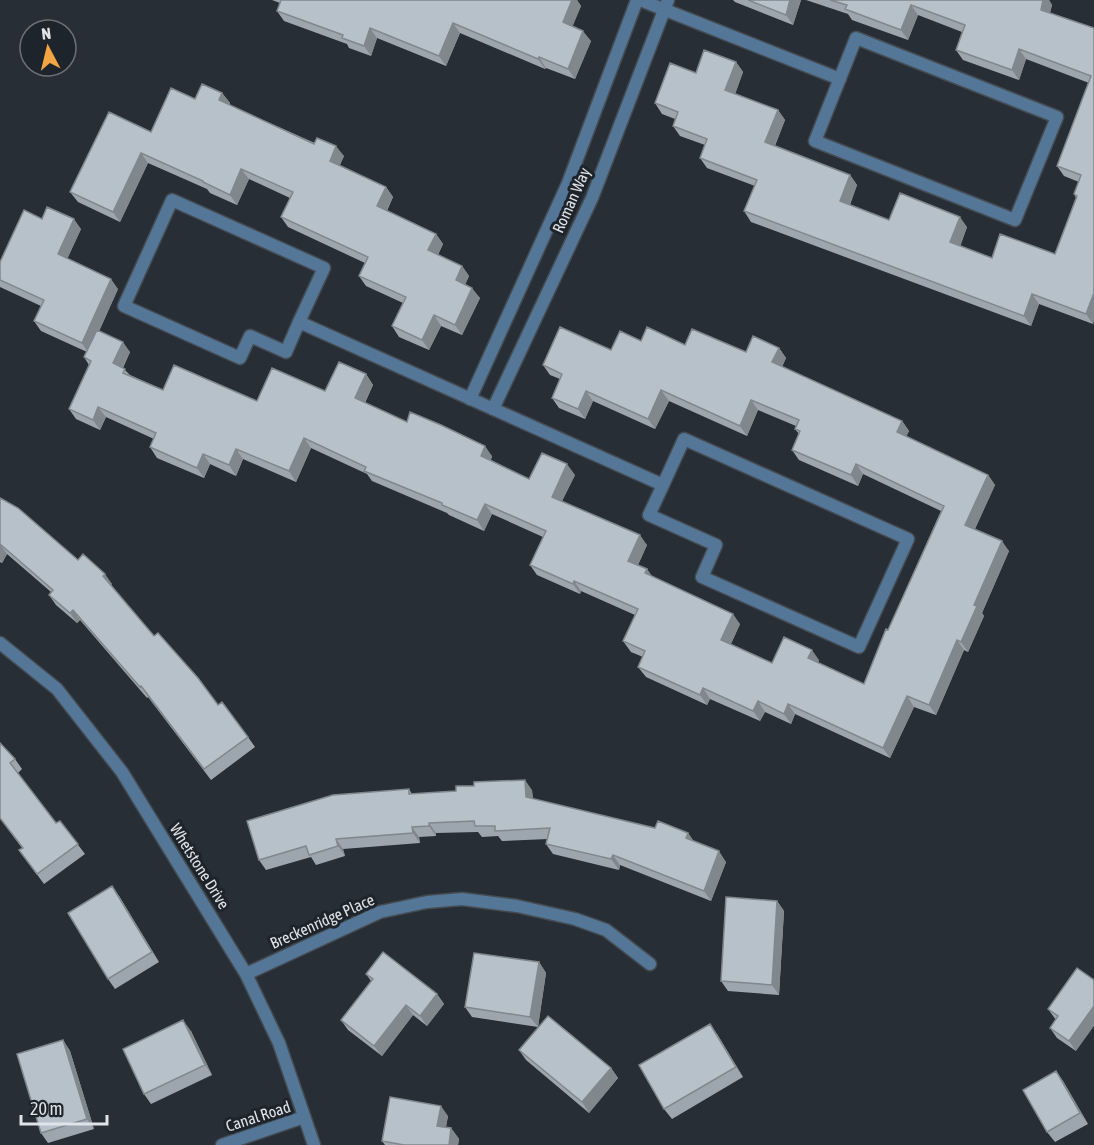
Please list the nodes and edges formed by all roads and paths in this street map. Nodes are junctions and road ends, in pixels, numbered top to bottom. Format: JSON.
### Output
{"nodes":[{"id":1,"x":639,"y":0,"type":"edge"},
{"id":2,"x":666,"y":5,"type":"edge"},
{"id":3,"x":840,"y":79,"type":"junction"},
{"id":4,"x":299,"y":322,"type":"junction"},
{"id":5,"x":470,"y":399,"type":"junction"},
{"id":6,"x":493,"y":409,"type":"junction"},
{"id":7,"x":663,"y":485,"type":"junction"},
{"id":8,"x":0,"y":643,"type":"edge"},
{"id":9,"x":650,"y":964,"type":"dead end"},
{"id":10,"x":246,"y":974,"type":"junction"},
{"id":11,"x":304,"y":1118,"type":"junction"},
{"id":12,"x":222,"y":1145,"type":"edge"},
{"id":13,"x":314,"y":1145,"type":"edge"}],
"edges":[{"from":1,"to":2,"type":"street"},
{"from":1,"to":5,"type":"street","name":"Roman Way"},
{"from":2,"to":3,"type":"street"},
{"from":2,"to":6,"type":"street","name":"Roman Way"},
{"from":3,"to":3,"type":"street"},
{"from":4,"to":4,"type":"street"},
{"from":4,"to":5,"type":"street"},
{"from":5,"to":6,"type":"street"},
{"from":6,"to":7,"type":"street"},
{"from":7,"to":7,"type":"street"},
{"from":8,"to":10,"type":"street","name":"Whetstone Drive"},
{"from":9,"to":10,"type":"street","name":"Breckenridge Place"},
{"from":10,"to":11,"type":"street","name":"Whetstone Drive"},
{"from":11,"to":12,"type":"street","name":"Canal Road"},
{"from":11,"to":13,"type":"street","name":"Whetstone Drive"}]}
